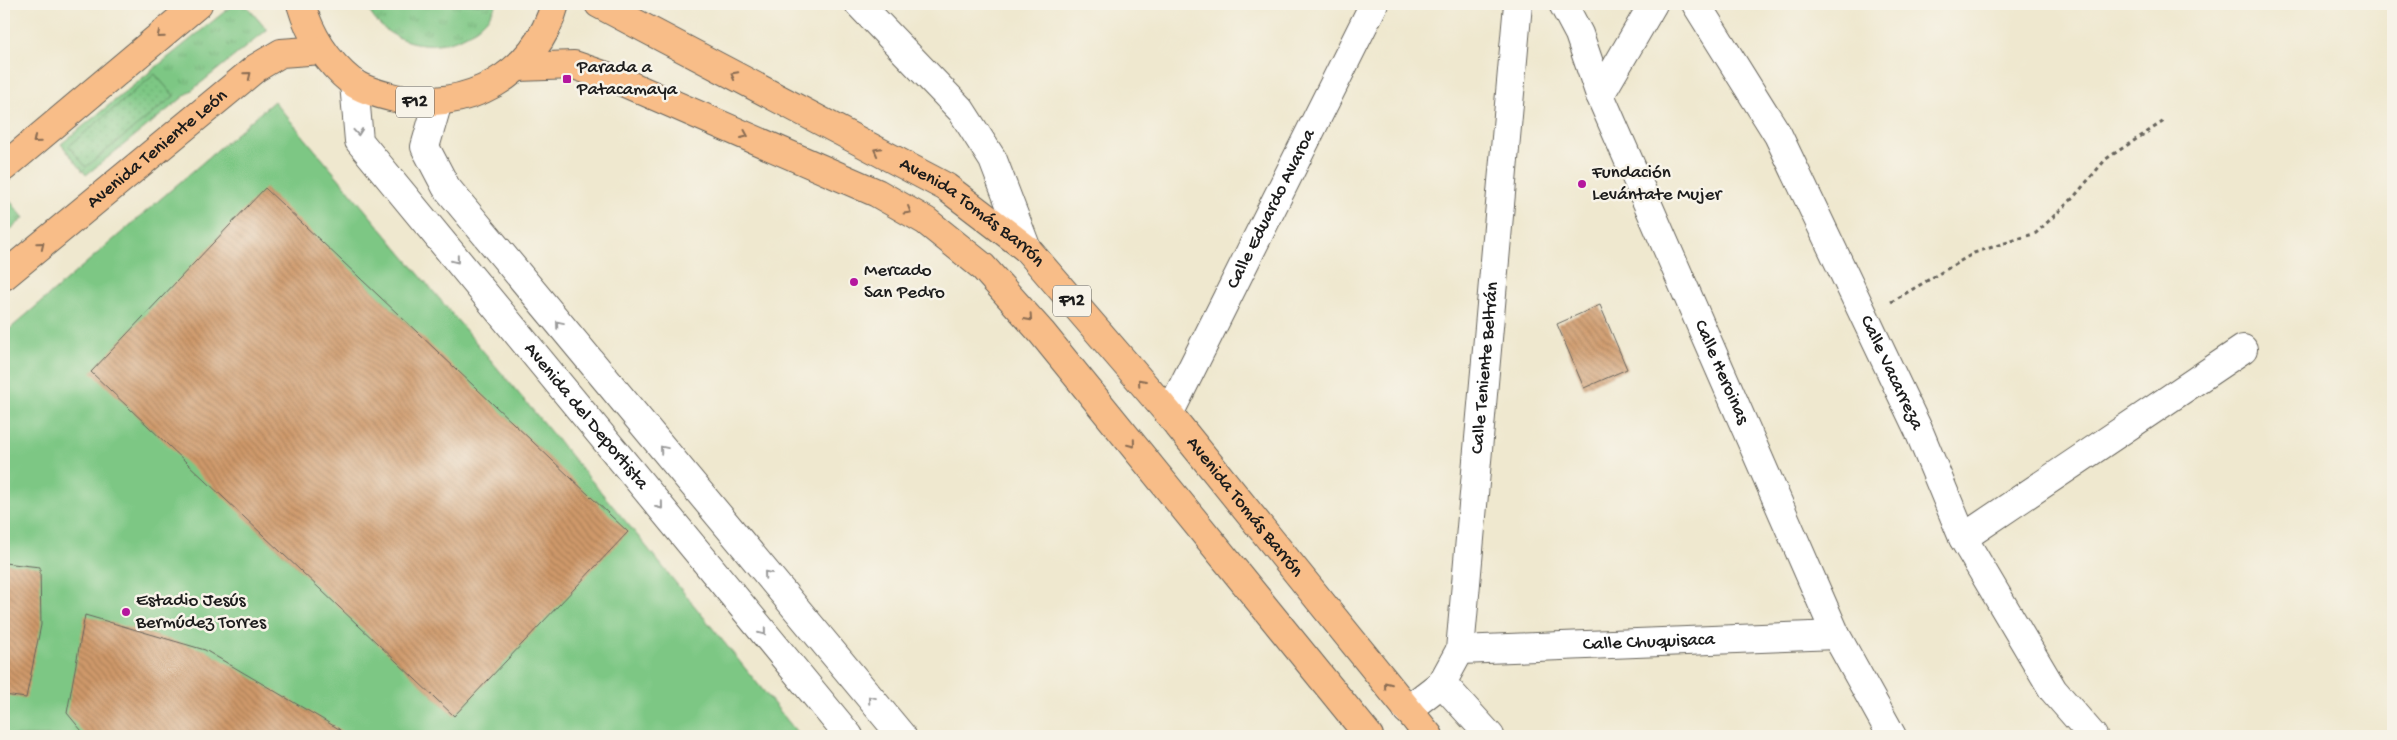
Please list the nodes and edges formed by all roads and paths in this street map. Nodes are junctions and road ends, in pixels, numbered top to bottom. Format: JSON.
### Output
{"nodes":[{"id":1,"x":198,"y":4,"type":"edge"},
{"id":2,"x":301,"y":4,"type":"edge"},
{"id":3,"x":555,"y":4,"type":"edge"},
{"id":4,"x":599,"y":4,"type":"edge"},
{"id":5,"x":859,"y":4,"type":"edge"},
{"id":6,"x":1374,"y":4,"type":"edge"},
{"id":7,"x":1518,"y":4,"type":"edge"},
{"id":8,"x":1563,"y":4,"type":"edge"},
{"id":9,"x":1653,"y":4,"type":"edge"},
{"id":10,"x":1696,"y":4,"type":"edge"},
{"id":11,"x":322,"y":50,"type":"junction"},
{"id":12,"x":518,"y":67,"type":"junction"},
{"id":13,"x":354,"y":83,"type":"junction"},
{"id":14,"x":1600,"y":95,"type":"junction"},
{"id":15,"x":438,"y":102,"type":"junction"},
{"id":16,"x":2164,"y":121,"type":"dead end"},
{"id":17,"x":4,"y":167,"type":"edge"},
{"id":18,"x":1027,"y":249,"type":"junction"},
{"id":19,"x":4,"y":276,"type":"edge"},
{"id":20,"x":1865,"y":317,"type":"junction"},
{"id":21,"x":2243,"y":349,"type":"dead end"},
{"id":22,"x":1169,"y":414,"type":"junction"},
{"id":23,"x":1963,"y":538,"type":"junction"},
{"id":24,"x":1836,"y":635,"type":"junction"},
{"id":25,"x":1460,"y":650,"type":"junction"},
{"id":26,"x":1442,"y":683,"type":"junction"},
{"id":27,"x":1407,"y":710,"type":"junction"},
{"id":28,"x":849,"y":736,"type":"edge"},
{"id":29,"x":902,"y":736,"type":"edge"},
{"id":30,"x":1369,"y":736,"type":"edge"},
{"id":31,"x":1429,"y":736,"type":"edge"},
{"id":32,"x":1490,"y":736,"type":"edge"},
{"id":33,"x":1892,"y":736,"type":"edge"},
{"id":34,"x":2093,"y":736,"type":"edge"}],
"edges":[{"from":1,"to":17,"type":"main road","one_way":true},
{"from":2,"to":11,"type":"main road","number":"F12"},
{"from":3,"to":12,"type":"main road","number":"F12"},
{"from":18,"to":4,"type":"main road","name":"Avenida Tomás Barrón","number":"F12","one_way":true},
{"from":5,"to":18,"type":"street"},
{"from":6,"to":22,"type":"street","name":"Calle Eduardo Avaroa"},
{"from":7,"to":25,"type":"street","name":"Calle Teniente Beltrán"},
{"from":8,"to":14,"type":"street","name":"Calle Heroinas"},
{"from":9,"to":14,"type":"street"},
{"from":10,"to":20,"type":"street","name":"Calle Vacarreza"},
{"from":11,"to":13,"type":"main road","number":"F12"},
{"from":19,"to":11,"type":"main road","name":"Avenida Teniente León","one_way":true},
{"from":12,"to":15,"type":"main road","number":"F12"},
{"from":12,"to":30,"type":"main road","name":"Avenida Tomás Barrón","number":"F12","one_way":true},
{"from":13,"to":15,"type":"main road","number":"F12"},
{"from":13,"to":28,"type":"street","name":"Avenida del Deportista","one_way":true},
{"from":14,"to":24,"type":"street","name":"Calle Heroinas"},
{"from":29,"to":15,"type":"street","name":"Avenida del Deportista","one_way":true},
{"from":16,"to":20,"type":"path"},
{"from":22,"to":18,"type":"main road","name":"Avenida Tomás Barrón","number":"F12","one_way":true},
{"from":20,"to":23,"type":"street","name":"Calle Vacarreza"},
{"from":21,"to":23,"type":"street"},
{"from":27,"to":22,"type":"main road","name":"Avenida Tomás Barrón","number":"F12","one_way":true},
{"from":23,"to":34,"type":"street","name":"Calle Vacarreza"},
{"from":24,"to":25,"type":"street","name":"Calle Chuquisaca"},
{"from":24,"to":33,"type":"street","name":"Calle Heroinas"},
{"from":25,"to":26,"type":"street","name":"Calle Teniente Beltrán"},
{"from":26,"to":27,"type":"street","name":"Calle Teniente Beltrán"},
{"from":26,"to":32,"type":"street"},
{"from":27,"to":31,"type":"main road","name":"Avenida Tomás Barrón","number":"F12"}]}
